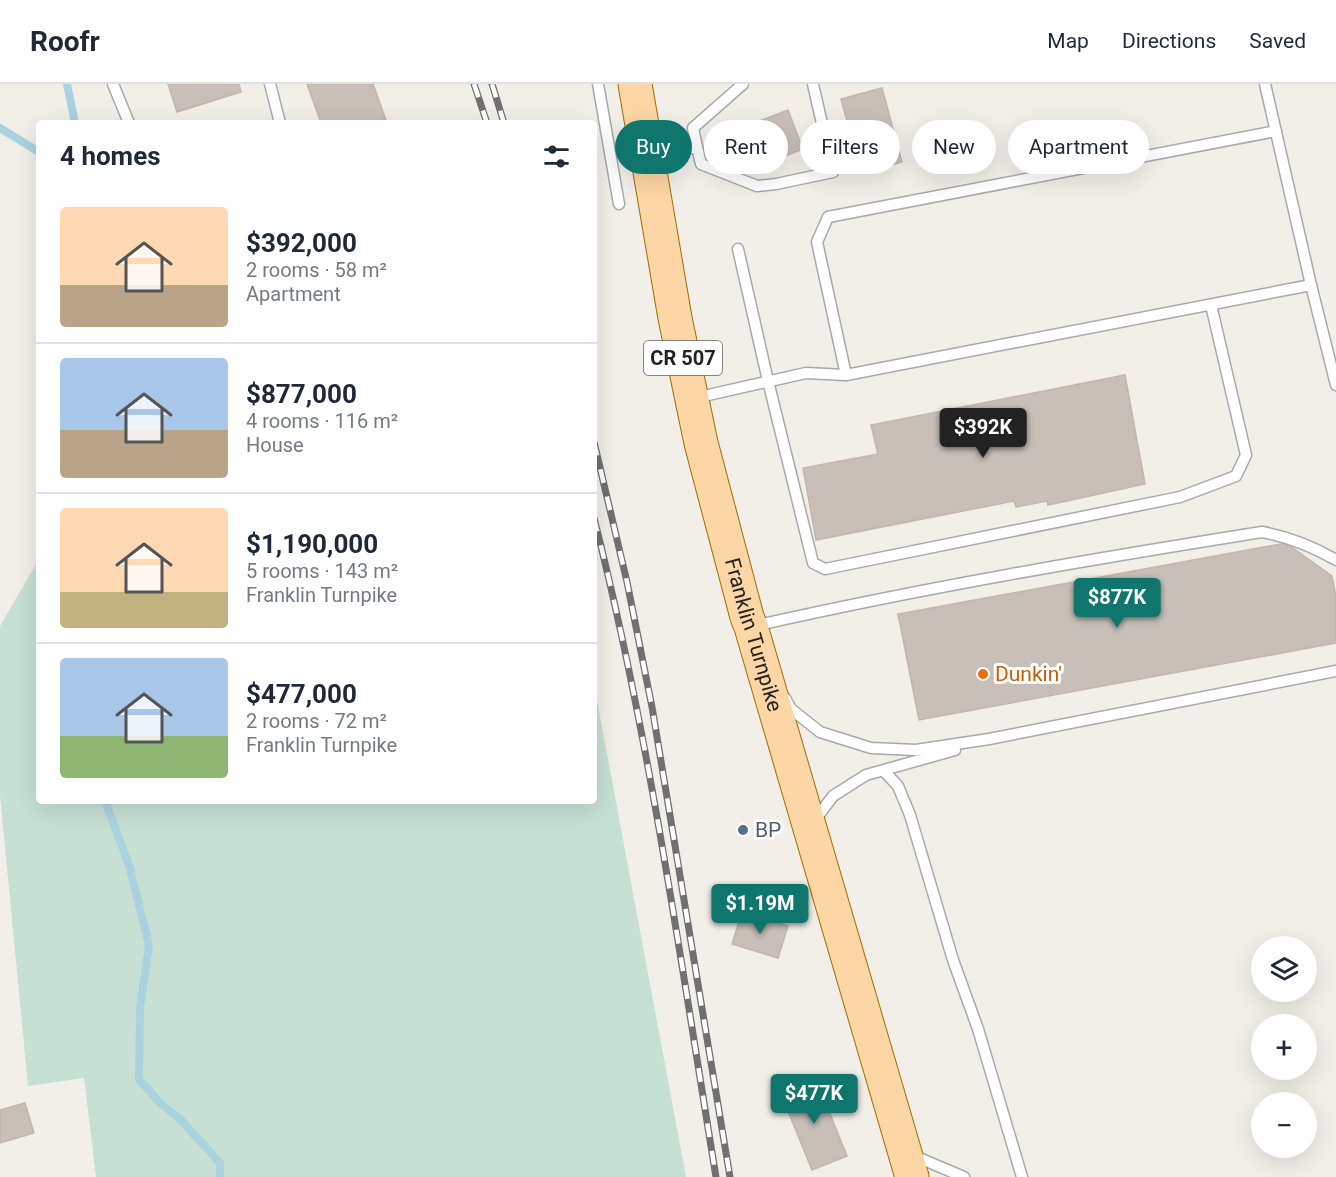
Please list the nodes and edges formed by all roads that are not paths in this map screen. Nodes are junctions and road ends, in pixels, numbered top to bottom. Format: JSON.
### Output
{"nodes":[{"id":1,"x":113,"y":84,"type":"edge"},
{"id":2,"x":270,"y":84,"type":"edge"},
{"id":3,"x":598,"y":84,"type":"edge"},
{"id":4,"x":635,"y":84,"type":"edge"},
{"id":5,"x":743,"y":84,"type":"edge"},
{"id":6,"x":813,"y":84,"type":"edge"},
{"id":7,"x":1265,"y":84,"type":"edge"},
{"id":8,"x":128,"y":120,"type":"edge"},
{"id":9,"x":279,"y":120,"type":"edge"},
{"id":10,"x":641,"y":120,"type":"edge"},
{"id":11,"x":1276,"y":131,"type":"junction"},
{"id":12,"x":697,"y":147,"type":"junction"},
{"id":13,"x":692,"y":148,"type":"edge"},
{"id":14,"x":650,"y":174,"type":"edge"},
{"id":15,"x":619,"y":204,"type":"dead end"},
{"id":16,"x":738,"y":249,"type":"dead end"},
{"id":17,"x":1311,"y":285,"type":"junction"},
{"id":18,"x":1211,"y":305,"type":"junction"},
{"id":19,"x":846,"y":375,"type":"junction"},
{"id":20,"x":768,"y":381,"type":"junction"},
{"id":21,"x":1336,"y":385,"type":"edge"},
{"id":22,"x":692,"y":398,"type":"junction"},
{"id":23,"x":1336,"y":560,"type":"edge"},
{"id":24,"x":754,"y":638,"type":"junction"},
{"id":25,"x":1336,"y":671,"type":"edge"},
{"id":26,"x":989,"y":740,"type":"junction"},
{"id":27,"x":884,"y":771,"type":"junction"},
{"id":28,"x":811,"y":825,"type":"junction"},
{"id":29,"x":909,"y":1165,"type":"edge"},
{"id":30,"x":1019,"y":1176,"type":"edge"},
{"id":31,"x":964,"y":1177,"type":"edge"}],
"edges":[{"from":1,"to":8,"type":"lane"},
{"from":2,"to":9,"type":"lane"},
{"from":3,"to":15,"type":"lane"},
{"from":4,"to":10,"type":"main road","name":"Franklin Turnpike","number":"CR 507"},
{"from":5,"to":12,"type":"lane"},
{"from":6,"to":12,"type":"lane"},
{"from":7,"to":11,"type":"lane"},
{"from":11,"to":17,"type":"lane"},
{"from":11,"to":19,"type":"lane"},
{"from":12,"to":13,"type":"lane"},
{"from":14,"to":22,"type":"main road","name":"Franklin Turnpike","number":"CR 507"},
{"from":16,"to":20,"type":"lane"},
{"from":17,"to":18,"type":"lane"},
{"from":17,"to":21,"type":"lane"},
{"from":18,"to":19,"type":"lane"},
{"from":18,"to":20,"type":"lane"},
{"from":19,"to":20,"type":"lane"},
{"from":20,"to":22,"type":"lane"},
{"from":22,"to":24,"type":"main road","name":"Franklin Turnpike","number":"CR 507"},
{"from":23,"to":24,"type":"lane"},
{"from":24,"to":26,"type":"lane"},
{"from":24,"to":28,"type":"main road","name":"Franklin Turnpike","number":"CR 507"},
{"from":25,"to":26,"type":"lane"},
{"from":26,"to":27,"type":"lane"},
{"from":27,"to":28,"type":"lane"},
{"from":27,"to":30,"type":"lane"},
{"from":28,"to":29,"type":"main road","name":"Franklin Turnpike","number":"CR 507"},
{"from":29,"to":31,"type":"lane"}]}
